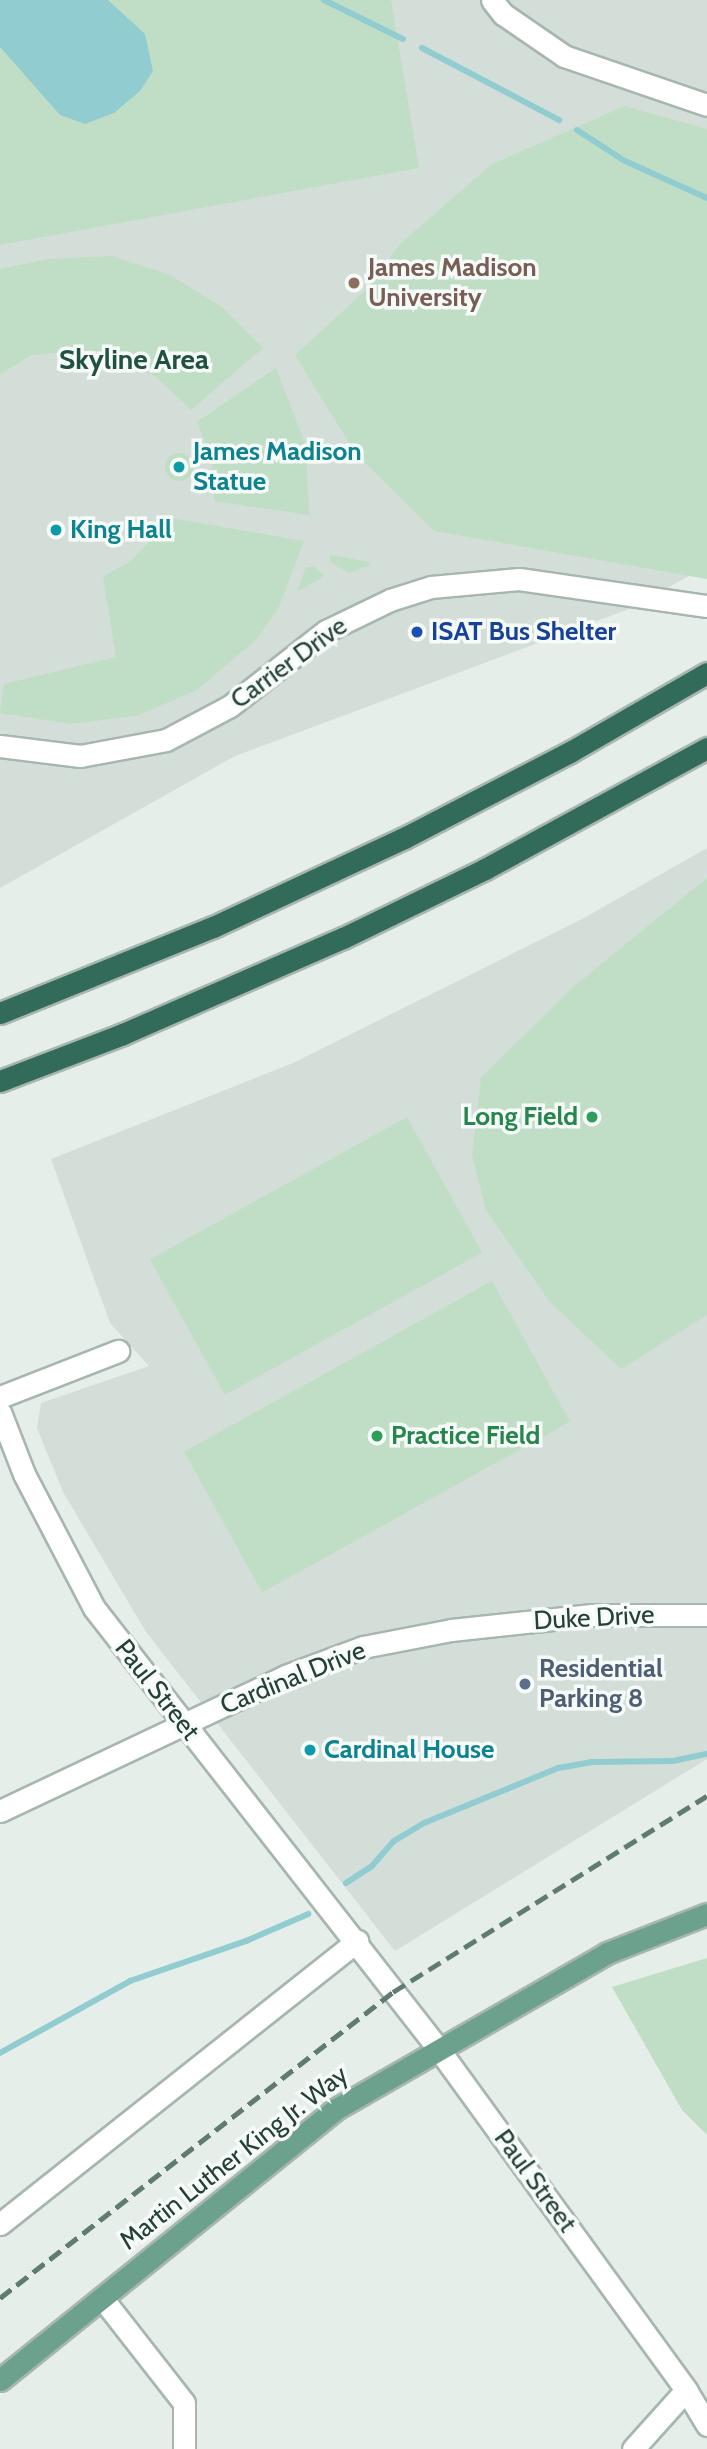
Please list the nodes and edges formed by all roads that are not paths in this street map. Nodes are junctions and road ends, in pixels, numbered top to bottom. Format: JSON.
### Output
{"nodes":[{"id":1,"x":492,"y":0,"type":"edge"},
{"id":2,"x":707,"y":105,"type":"edge"},
{"id":3,"x":698,"y":605,"type":"edge"},
{"id":4,"x":707,"y":673,"type":"edge"},
{"id":5,"x":0,"y":746,"type":"edge"},
{"id":6,"x":707,"y":748,"type":"edge"},
{"id":7,"x":0,"y":1013,"type":"edge"},
{"id":8,"x":0,"y":1081,"type":"edge"},
{"id":9,"x":118,"y":1351,"type":"dead end"},
{"id":10,"x":0,"y":1396,"type":"edge"},
{"id":11,"x":0,"y":1412,"type":"edge"},
{"id":12,"x":707,"y":1615,"type":"edge"},
{"id":13,"x":481,"y":1626,"type":"joint"},
{"id":14,"x":183,"y":1725,"type":"junction"},
{"id":15,"x":0,"y":1811,"type":"edge"},
{"id":16,"x":707,"y":1914,"type":"edge"},
{"id":17,"x":357,"y":1941,"type":"junction"},
{"id":18,"x":437,"y":2047,"type":"junction"},
{"id":19,"x":0,"y":2224,"type":"edge"},
{"id":20,"x":102,"y":2298,"type":"junction"},
{"id":21,"x":0,"y":2380,"type":"edge"},
{"id":22,"x":686,"y":2390,"type":"junction"},
{"id":23,"x":707,"y":2426,"type":"edge"},
{"id":24,"x":184,"y":2449,"type":"edge"},
{"id":25,"x":633,"y":2449,"type":"edge"}],
"edges":[{"from":1,"to":2,"type":"street"},
{"from":3,"to":5,"type":"street","name":"Carrier Drive"},
{"from":4,"to":7,"type":"highway"},
{"from":6,"to":8,"type":"highway"},
{"from":9,"to":10,"type":"street"},
{"from":11,"to":14,"type":"street","name":"Paul Street"},
{"from":12,"to":13,"type":"street","name":"Duke Drive"},
{"from":13,"to":14,"type":"street","name":"Cardinal Drive"},
{"from":14,"to":15,"type":"street","name":"Cardinal Drive"},
{"from":14,"to":17,"type":"street","name":"Paul Street"},
{"from":16,"to":18,"type":"main road","name":"Martin Luther King Jr. Way"},
{"from":17,"to":18,"type":"street","name":"Paul Street"},
{"from":17,"to":19,"type":"street"},
{"from":18,"to":20,"type":"main road","name":"Martin Luther King Jr. Way"},
{"from":18,"to":22,"type":"street","name":"Paul Street"},
{"from":20,"to":21,"type":"main road","name":"Martin Luther King Jr. Way"},
{"from":20,"to":24,"type":"street"},
{"from":22,"to":23,"type":"street","name":"Paul Street"},
{"from":22,"to":25,"type":"street"}]}
